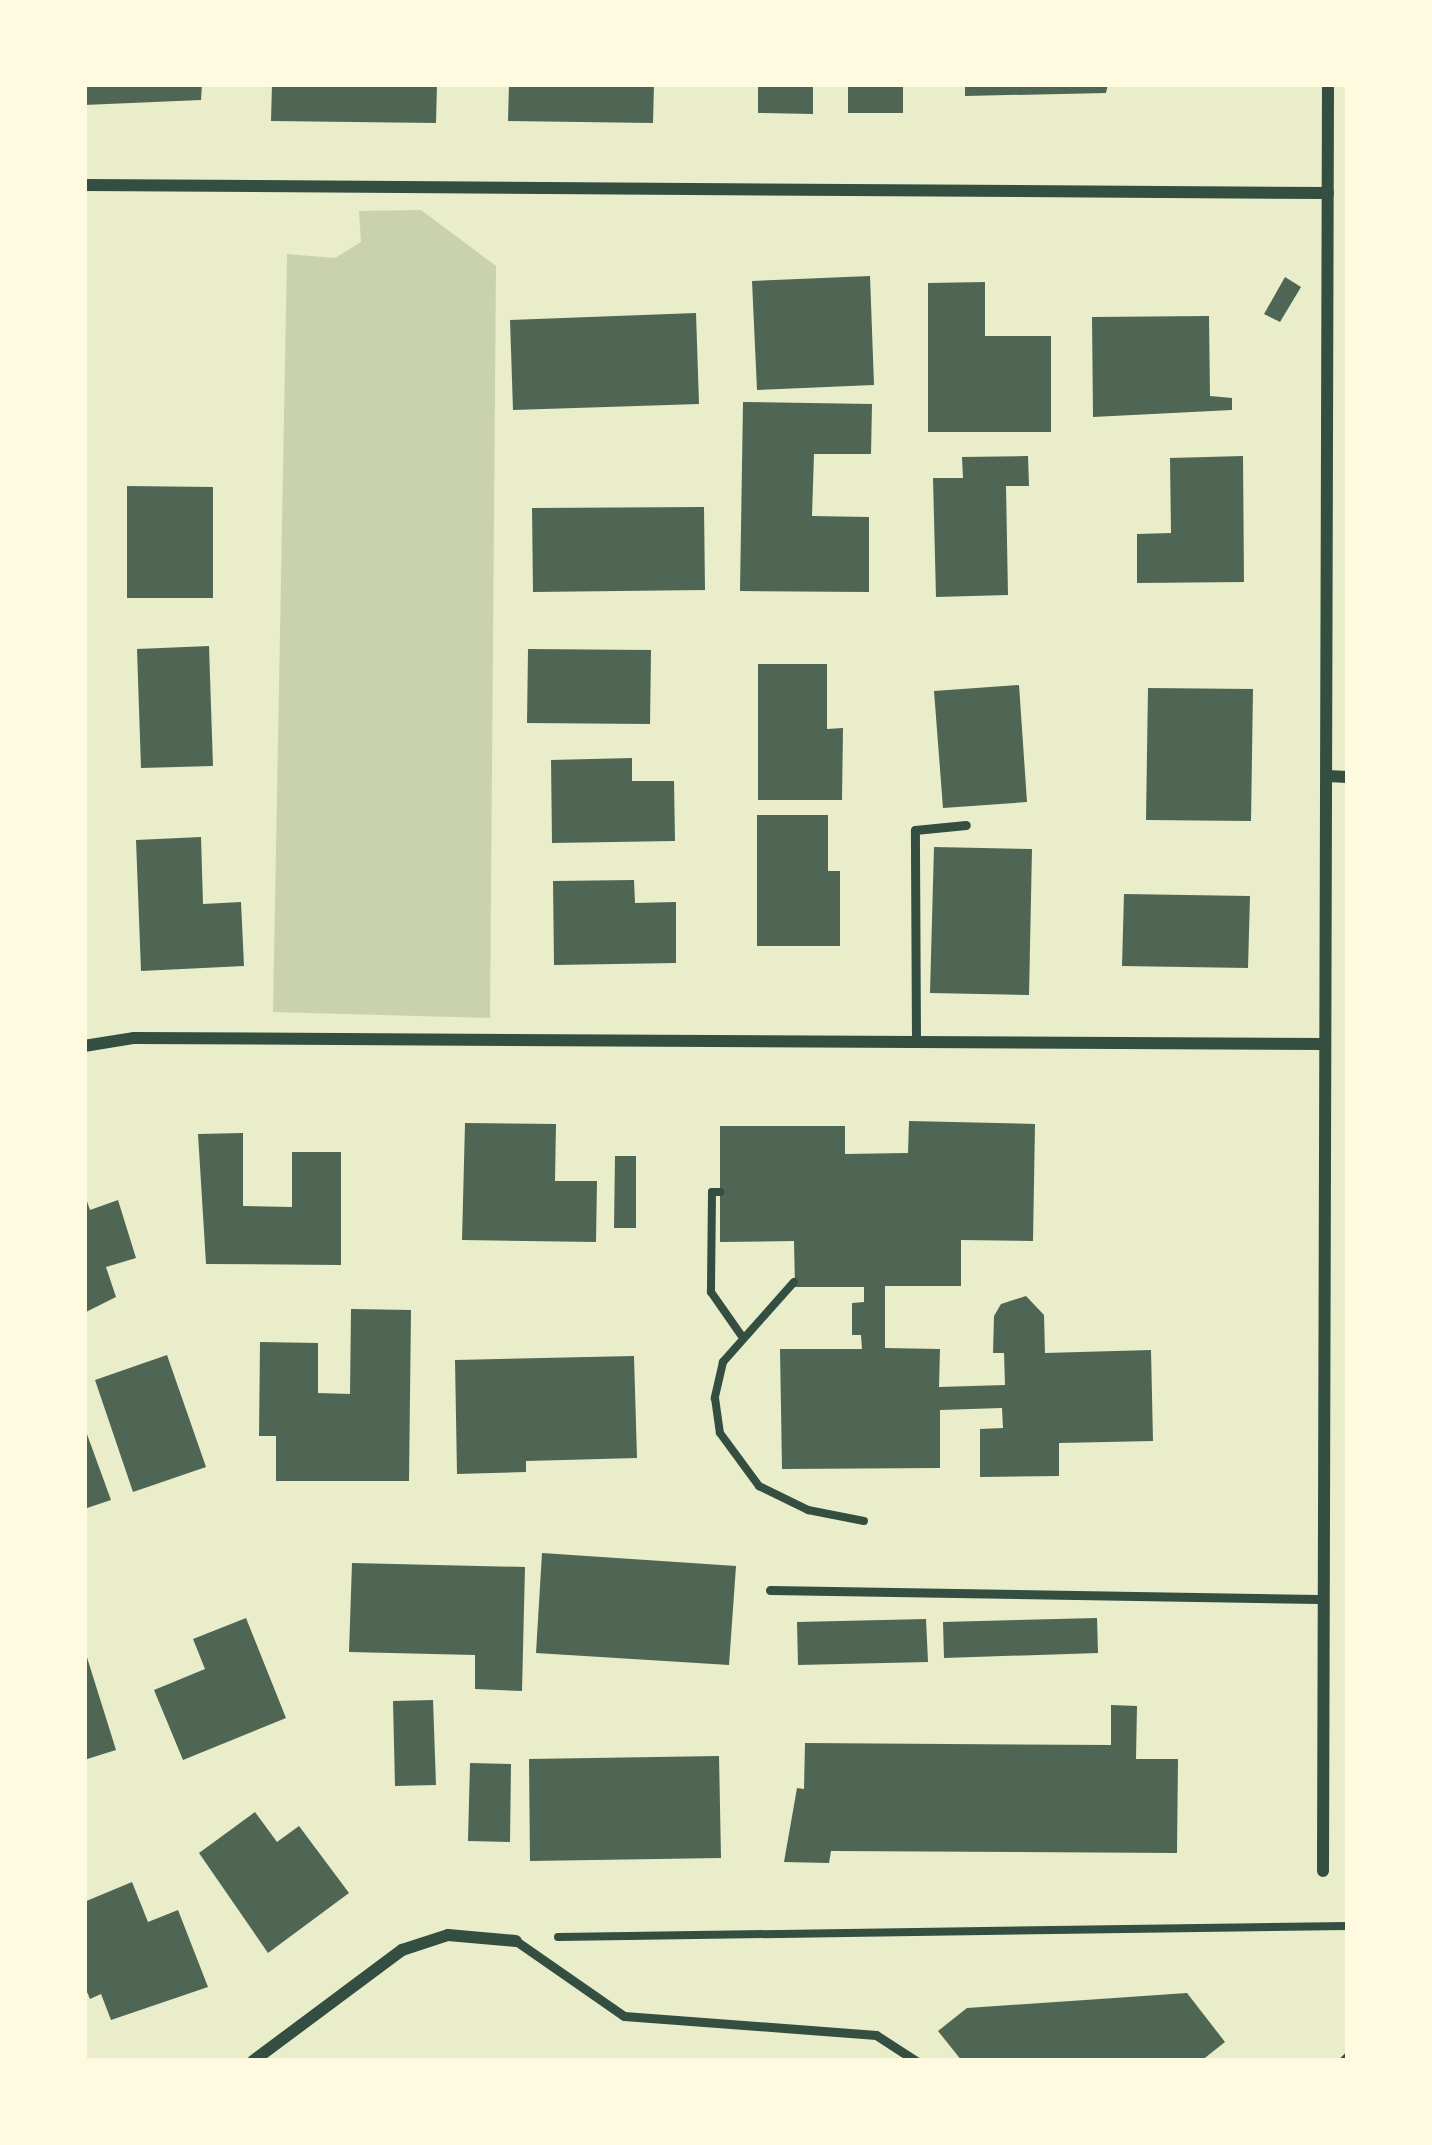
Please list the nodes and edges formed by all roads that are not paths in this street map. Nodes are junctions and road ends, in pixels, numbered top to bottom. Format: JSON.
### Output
{"nodes":[{"id":1,"x":1328,"y":84,"type":"edge"},
{"id":2,"x":84,"y":185,"type":"edge"},
{"id":3,"x":1328,"y":193,"type":"junction"},
{"id":4,"x":1327,"y":776,"type":"junction"},
{"id":5,"x":1348,"y":776,"type":"edge"},
{"id":6,"x":966,"y":825,"type":"dead end"},
{"id":7,"x":916,"y":1040,"type":"junction"},
{"id":8,"x":1324,"y":1044,"type":"junction"},
{"id":9,"x":84,"y":1046,"type":"edge"},
{"id":10,"x":770,"y":1590,"type":"dead end"},
{"id":11,"x":1318,"y":1599,"type":"junction"},
{"id":12,"x":1323,"y":1871,"type":"dead end"},
{"id":13,"x":516,"y":1941,"type":"joint"},
{"id":14,"x":253,"y":2061,"type":"edge"},
{"id":15,"x":916,"y":2061,"type":"edge"}],
"edges":[{"from":1,"to":3,"type":"street"},
{"from":2,"to":3,"type":"street"},
{"from":3,"to":4,"type":"street"},
{"from":4,"to":5,"type":"street"},
{"from":4,"to":8,"type":"street"},
{"from":6,"to":7,"type":"lane"},
{"from":7,"to":8,"type":"street"},
{"from":7,"to":9,"type":"street"},
{"from":8,"to":11,"type":"street"},
{"from":10,"to":11,"type":"lane"},
{"from":11,"to":12,"type":"street"},
{"from":13,"to":14,"type":"street"},
{"from":13,"to":15,"type":"lane"}]}
